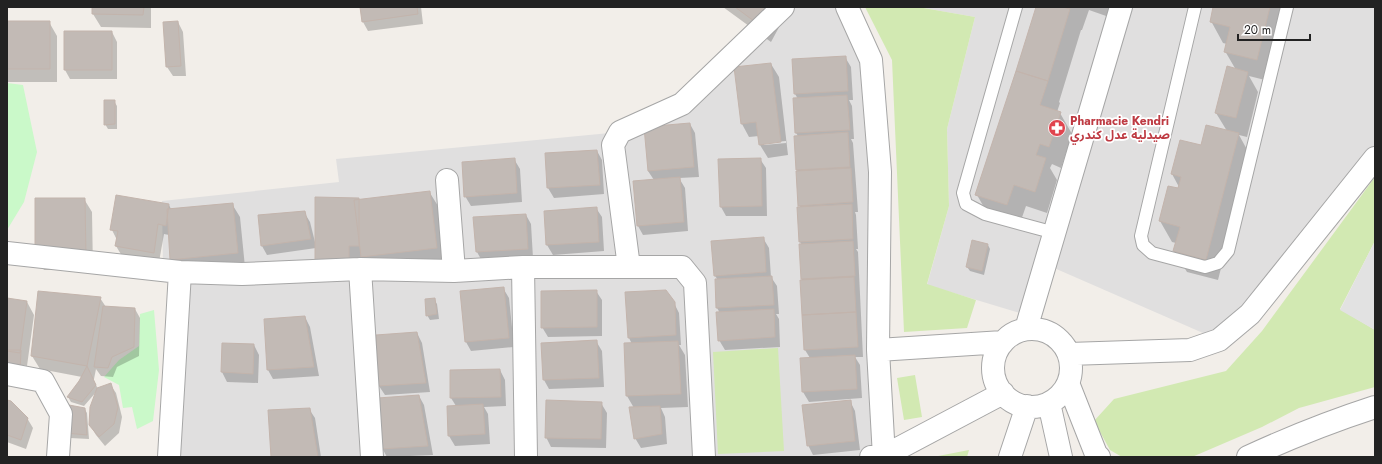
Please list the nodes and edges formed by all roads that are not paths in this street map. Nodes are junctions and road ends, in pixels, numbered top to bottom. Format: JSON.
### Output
{"nodes":[{"id":1,"x":783,"y":7,"type":"edge"},
{"id":2,"x":847,"y":7,"type":"edge"},
{"id":3,"x":1016,"y":7,"type":"edge"},
{"id":4,"x":1121,"y":7,"type":"edge"},
{"id":5,"x":1195,"y":7,"type":"edge"},
{"id":6,"x":1287,"y":7,"type":"edge"},
{"id":7,"x":1375,"y":158,"type":"edge"},
{"id":8,"x":447,"y":180,"type":"dead end"},
{"id":9,"x":1054,"y":232,"type":"junction"},
{"id":10,"x":7,"y":253,"type":"edge"},
{"id":11,"x":523,"y":267,"type":"junction"},
{"id":12,"x":629,"y":267,"type":"junction"},
{"id":13,"x":360,"y":269,"type":"junction"},
{"id":14,"x":180,"y":272,"type":"junction"},
{"id":15,"x":454,"y":272,"type":"junction"},
{"id":16,"x":1026,"y":329,"type":"junction"},
{"id":17,"x":1003,"y":342,"type":"junction"},
{"id":18,"x":878,"y":350,"type":"junction"},
{"id":19,"x":1069,"y":354,"type":"junction"},
{"id":20,"x":7,"y":374,"type":"edge"},
{"id":21,"x":1068,"y":383,"type":"junction"},
{"id":22,"x":1003,"y":393,"type":"junction"},
{"id":23,"x":1049,"y":403,"type":"junction"},
{"id":24,"x":1027,"y":406,"type":"junction"},
{"id":25,"x":1375,"y":407,"type":"edge"},
{"id":26,"x":879,"y":456,"type":"edge"},
{"id":27,"x":58,"y":457,"type":"edge"},
{"id":28,"x":169,"y":457,"type":"edge"},
{"id":29,"x":372,"y":457,"type":"edge"},
{"id":30,"x":526,"y":457,"type":"edge"},
{"id":31,"x":704,"y":457,"type":"edge"},
{"id":32,"x":1010,"y":457,"type":"edge"},
{"id":33,"x":1060,"y":457,"type":"edge"},
{"id":34,"x":1100,"y":457,"type":"edge"},
{"id":35,"x":1248,"y":457,"type":"edge"}],
"edges":[{"from":1,"to":12,"type":"street"},
{"from":2,"to":18,"type":"street"},
{"from":3,"to":9,"type":"lane"},
{"from":4,"to":9,"type":"street"},
{"from":5,"to":6,"type":"lane"},
{"from":7,"to":19,"type":"street"},
{"from":8,"to":15,"type":"street"},
{"from":9,"to":16,"type":"street"},
{"from":10,"to":14,"type":"street"},
{"from":11,"to":12,"type":"street"},
{"from":11,"to":15,"type":"street"},
{"from":11,"to":30,"type":"street"},
{"from":12,"to":31,"type":"street"},
{"from":13,"to":14,"type":"street"},
{"from":13,"to":15,"type":"street"},
{"from":13,"to":29,"type":"street"},
{"from":14,"to":28,"type":"street"},
{"from":16,"to":17,"type":"street"},
{"from":16,"to":19,"type":"street"},
{"from":17,"to":18,"type":"street"},
{"from":17,"to":22,"type":"street"},
{"from":18,"to":26,"type":"street"},
{"from":19,"to":21,"type":"street"},
{"from":20,"to":27,"type":"street"},
{"from":21,"to":23,"type":"street"},
{"from":21,"to":34,"type":"street"},
{"from":22,"to":24,"type":"street"},
{"from":22,"to":26,"type":"street"},
{"from":23,"to":24,"type":"street"},
{"from":23,"to":33,"type":"street"},
{"from":24,"to":32,"type":"street"},
{"from":25,"to":35,"type":"street"}]}
